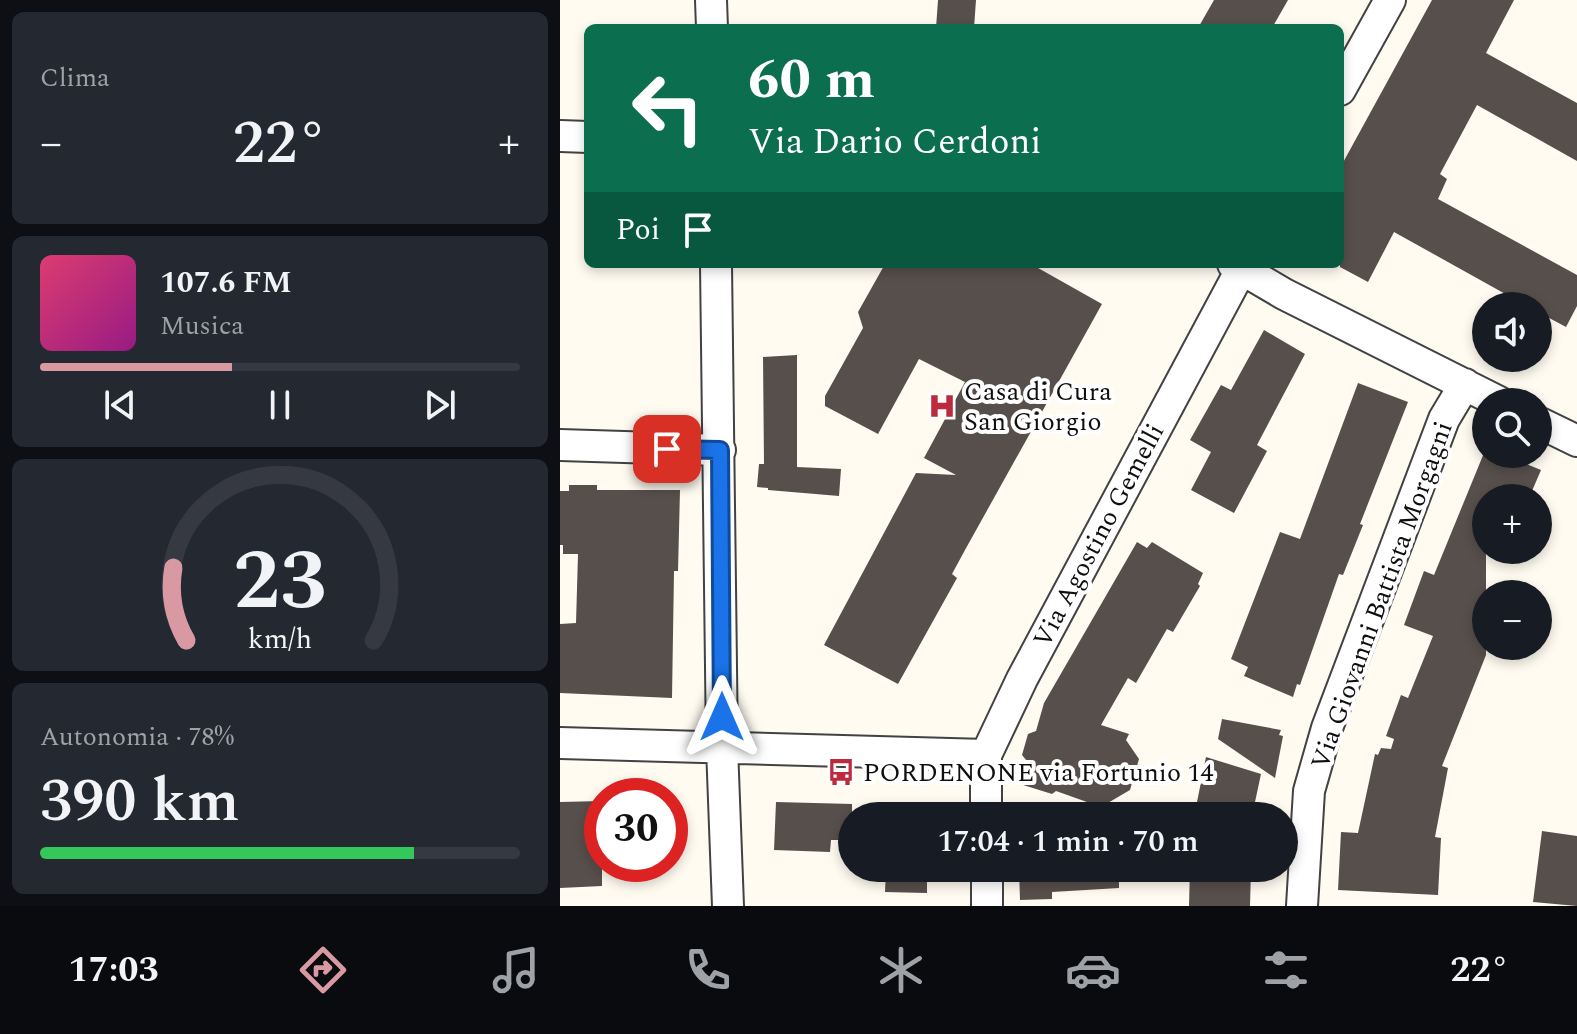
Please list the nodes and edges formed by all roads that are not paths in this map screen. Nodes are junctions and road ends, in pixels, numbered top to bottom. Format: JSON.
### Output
{"nodes":[{"id":1,"x":711,"y":0,"type":"edge"},
{"id":2,"x":1390,"y":0,"type":"edge"},
{"id":3,"x":712,"y":24,"type":"edge"},
{"id":4,"x":1344,"y":83,"type":"edge"},
{"id":5,"x":560,"y":136,"type":"edge"},
{"id":6,"x":584,"y":137,"type":"edge"},
{"id":7,"x":716,"y":268,"type":"edge"},
{"id":8,"x":1239,"y":268,"type":"edge"},
{"id":9,"x":1243,"y":268,"type":"edge"},
{"id":10,"x":1465,"y":384,"type":"junction"},
{"id":11,"x":1473,"y":388,"type":"edge"},
{"id":12,"x":1552,"y":429,"type":"edge"},
{"id":13,"x":1577,"y":441,"type":"edge"},
{"id":14,"x":560,"y":445,"type":"edge"},
{"id":15,"x":720,"y":450,"type":"junction"},
{"id":16,"x":560,"y":743,"type":"edge"},
{"id":17,"x":722,"y":747,"type":"junction"},
{"id":18,"x":986,"y":755,"type":"junction"},
{"id":19,"x":986,"y":802,"type":"edge"},
{"id":20,"x":987,"y":882,"type":"edge"},
{"id":21,"x":728,"y":906,"type":"edge"},
{"id":22,"x":987,"y":906,"type":"edge"},
{"id":23,"x":1302,"y":906,"type":"edge"}],
"edges":[{"from":1,"to":3,"type":"street"},
{"from":2,"to":4,"type":"street"},
{"from":5,"to":6,"type":"street"},
{"from":7,"to":15,"type":"street"},
{"from":8,"to":18,"type":"street","name":"Via Agostino Gemelli"},
{"from":9,"to":10,"type":"street"},
{"from":10,"to":11,"type":"street"},
{"from":10,"to":23,"type":"street","name":"Via Giovanni Battista Morgagni"},
{"from":12,"to":13,"type":"street"},
{"from":14,"to":15,"type":"street"},
{"from":15,"to":17,"type":"street"},
{"from":16,"to":17,"type":"street"},
{"from":17,"to":18,"type":"street"},
{"from":17,"to":21,"type":"street"},
{"from":18,"to":19,"type":"street","name":"Via Agostino Gemelli"},
{"from":20,"to":22,"type":"street"}]}
